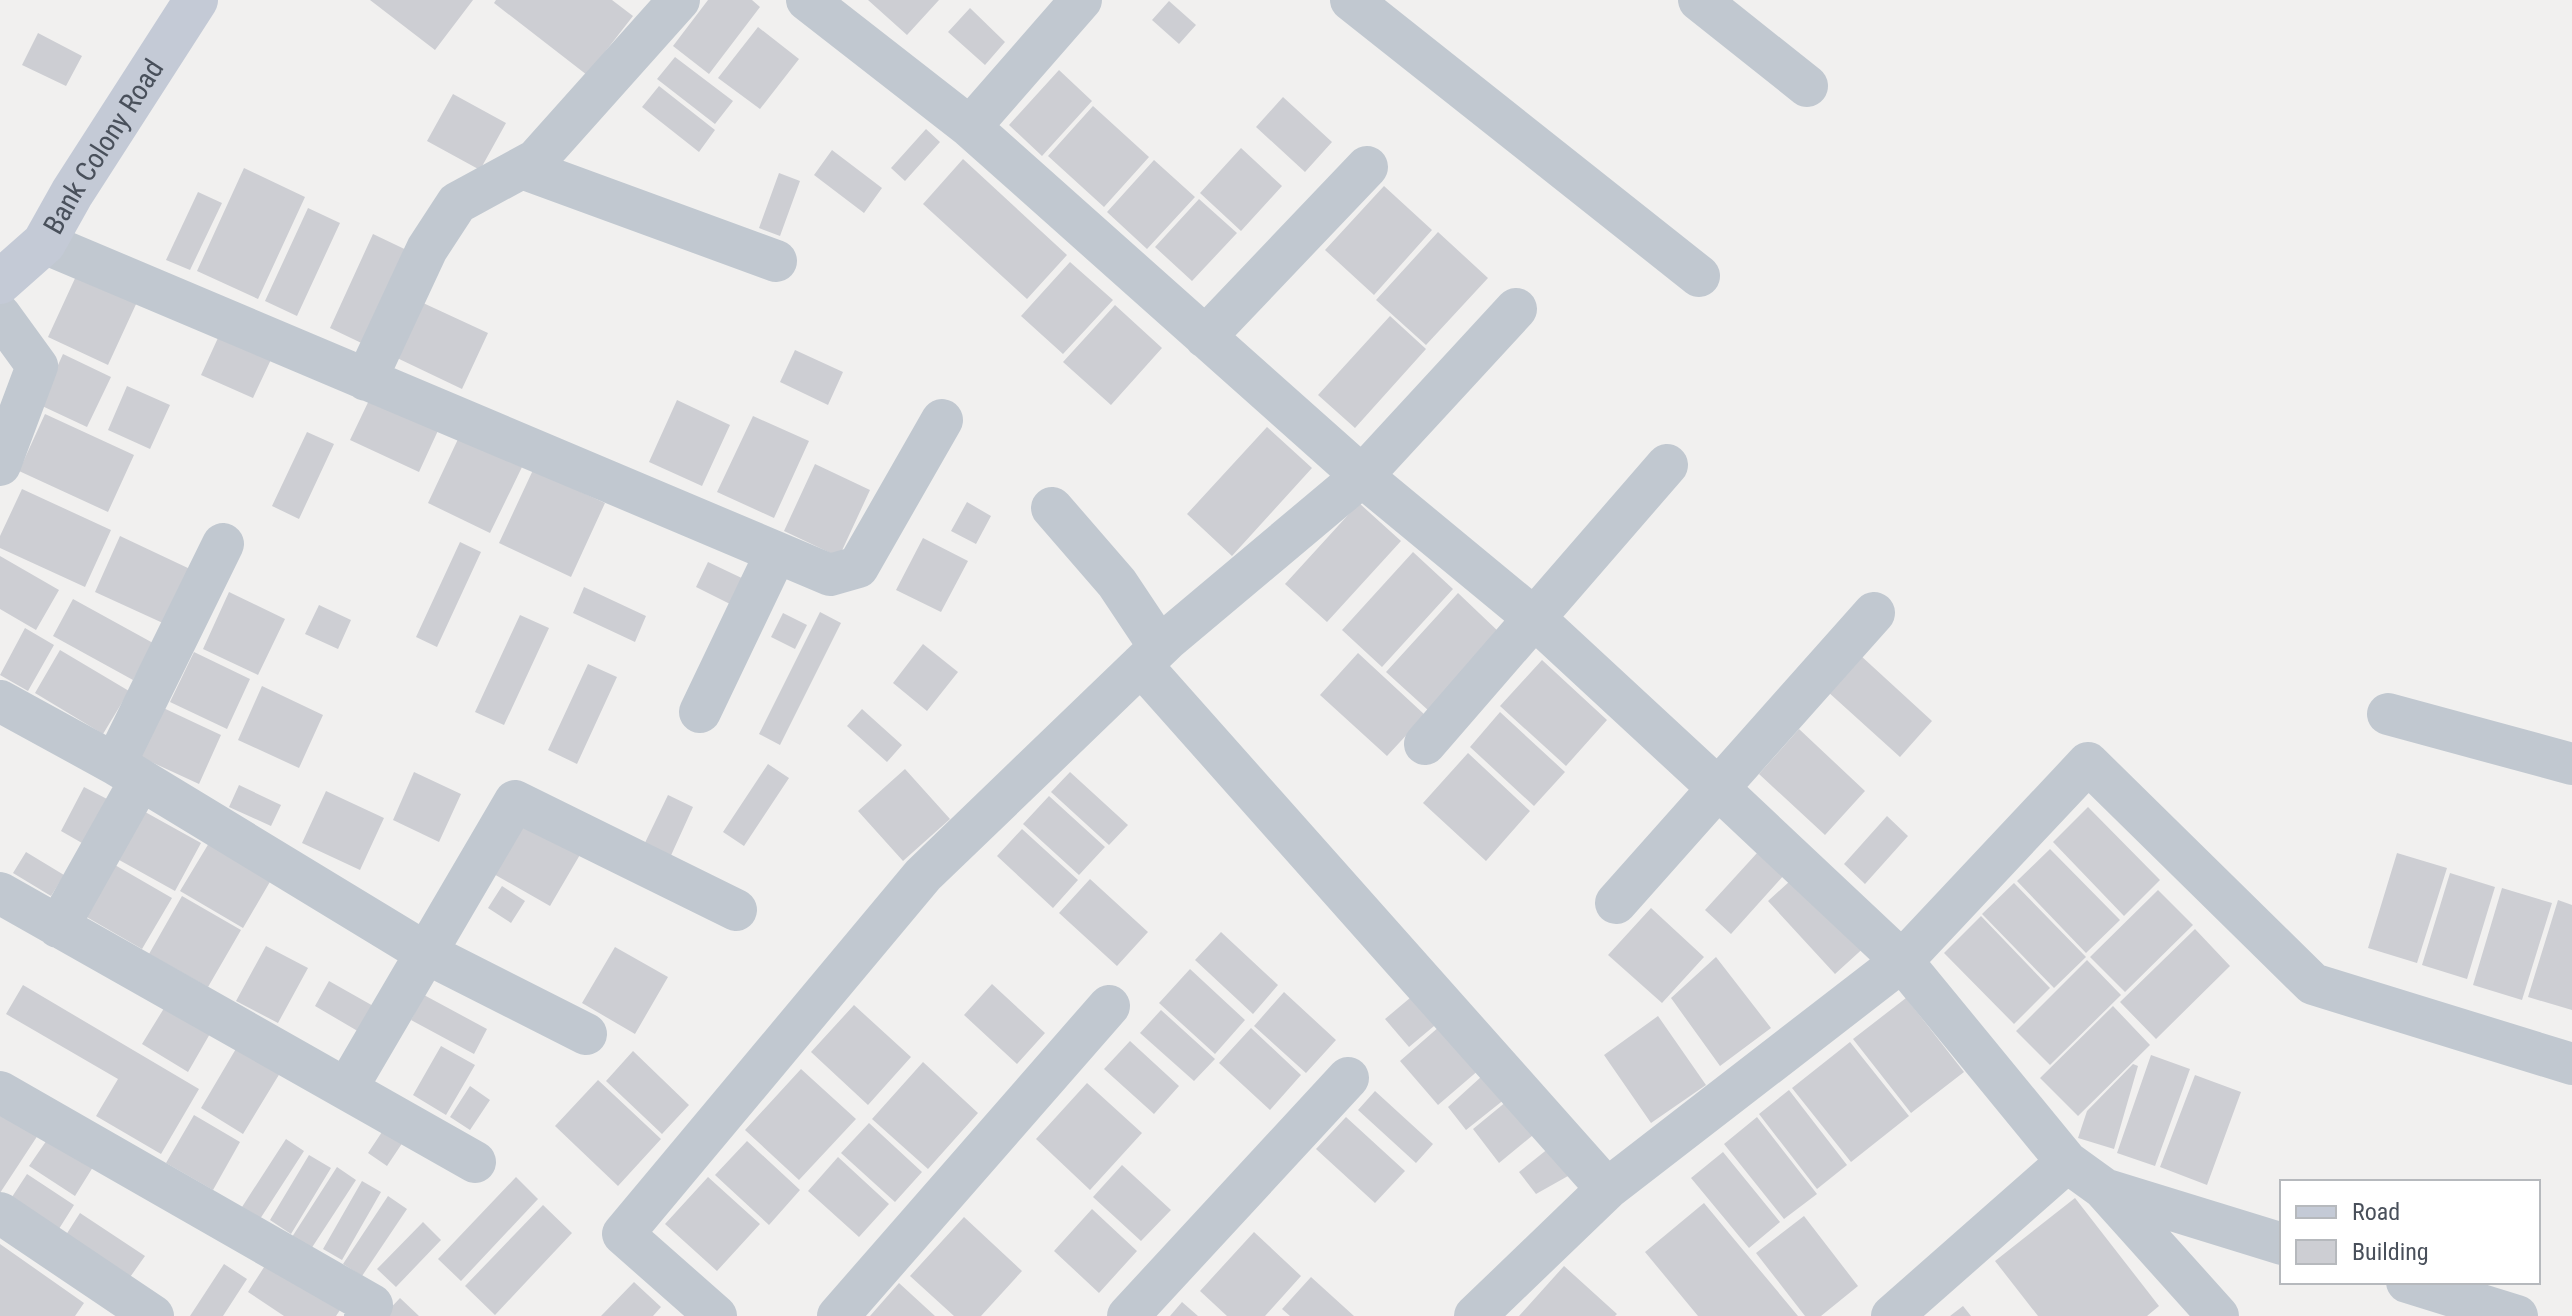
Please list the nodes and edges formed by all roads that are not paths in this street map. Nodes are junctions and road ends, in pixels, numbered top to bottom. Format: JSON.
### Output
{"nodes":[{"id":1,"x":196,"y":0,"type":"edge"},
{"id":2,"x":679,"y":0,"type":"edge"},
{"id":3,"x":807,"y":0,"type":"edge"},
{"id":4,"x":1081,"y":0,"type":"edge"},
{"id":5,"x":1351,"y":0,"type":"edge"},
{"id":6,"x":1699,"y":0,"type":"edge"},
{"id":7,"x":1807,"y":86,"type":"dead end"},
{"id":8,"x":970,"y":127,"type":"junction"},
{"id":9,"x":1367,"y":167,"type":"dead end"},
{"id":10,"x":522,"y":168,"type":"junction"},
{"id":11,"x":44,"y":243,"type":"junction"},
{"id":12,"x":776,"y":261,"type":"dead end"},
{"id":13,"x":1699,"y":276,"type":"dead end"},
{"id":14,"x":0,"y":282,"type":"edge"},
{"id":15,"x":1516,"y":309,"type":"dead end"},
{"id":16,"x":0,"y":315,"type":"edge"},
{"id":17,"x":1205,"y":337,"type":"junction"},
{"id":18,"x":366,"y":380,"type":"junction"},
{"id":19,"x":942,"y":420,"type":"dead end"},
{"id":20,"x":0,"y":465,"type":"edge"},
{"id":21,"x":1667,"y":465,"type":"dead end"},
{"id":22,"x":1362,"y":476,"type":"junction"},
{"id":23,"x":1052,"y":508,"type":"dead end"},
{"id":24,"x":223,"y":544,"type":"dead end"},
{"id":25,"x":776,"y":553,"type":"junction"},
{"id":26,"x":1874,"y":613,"type":"dead end"},
{"id":27,"x":1534,"y":618,"type":"junction"},
{"id":28,"x":1150,"y":656,"type":"junction"},
{"id":29,"x":0,"y":701,"type":"edge"},
{"id":30,"x":700,"y":712,"type":"dead end"},
{"id":31,"x":2388,"y":714,"type":"dead end"},
{"id":32,"x":1425,"y":744,"type":"dead end"},
{"id":33,"x":2572,"y":764,"type":"edge"},
{"id":34,"x":127,"y":772,"type":"junction"},
{"id":35,"x":1720,"y":790,"type":"junction"},
{"id":36,"x":0,"y":893,"type":"edge"},
{"id":37,"x":1616,"y":903,"type":"dead end"},
{"id":38,"x":736,"y":910,"type":"dead end"},
{"id":39,"x":58,"y":927,"type":"junction"},
{"id":40,"x":426,"y":953,"type":"junction"},
{"id":41,"x":1902,"y":961,"type":"junction"},
{"id":42,"x":1109,"y":1006,"type":"dead end"},
{"id":43,"x":586,"y":1034,"type":"dead end"},
{"id":44,"x":2572,"y":1064,"type":"edge"},
{"id":45,"x":1348,"y":1078,"type":"dead end"},
{"id":46,"x":347,"y":1088,"type":"junction"},
{"id":47,"x":0,"y":1092,"type":"edge"},
{"id":48,"x":475,"y":1162,"type":"dead end"},
{"id":49,"x":2067,"y":1162,"type":"junction"},
{"id":50,"x":2103,"y":1188,"type":"junction"},
{"id":51,"x":1607,"y":1189,"type":"junction"},
{"id":52,"x":0,"y":1213,"type":"edge"},
{"id":53,"x":2280,"y":1243,"type":"edge"},
{"id":54,"x":2413,"y":1284,"type":"edge"},
{"id":55,"x":153,"y":1316,"type":"edge"},
{"id":56,"x":365,"y":1316,"type":"edge"},
{"id":57,"x":716,"y":1316,"type":"edge"},
{"id":58,"x":838,"y":1316,"type":"edge"},
{"id":59,"x":1128,"y":1316,"type":"edge"},
{"id":60,"x":1475,"y":1316,"type":"edge"},
{"id":61,"x":1892,"y":1316,"type":"edge"},
{"id":62,"x":2218,"y":1316,"type":"edge"},
{"id":63,"x":2517,"y":1316,"type":"edge"}],
"edges":[{"from":1,"to":11,"type":"street","name":"Bank Colony Road"},
{"from":2,"to":10,"type":"street"},
{"from":3,"to":8,"type":"street"},
{"from":4,"to":8,"type":"street"},
{"from":5,"to":13,"type":"street"},
{"from":6,"to":7,"type":"street"},
{"from":8,"to":17,"type":"street"},
{"from":9,"to":17,"type":"street"},
{"from":10,"to":12,"type":"street"},
{"from":10,"to":18,"type":"street"},
{"from":11,"to":14,"type":"street","name":"Bank Colony Road"},
{"from":11,"to":18,"type":"street"},
{"from":15,"to":22,"type":"street"},
{"from":16,"to":20,"type":"street"},
{"from":17,"to":22,"type":"street"},
{"from":18,"to":25,"type":"street"},
{"from":19,"to":25,"type":"street"},
{"from":21,"to":27,"type":"street"},
{"from":22,"to":27,"type":"street"},
{"from":22,"to":28,"type":"street"},
{"from":23,"to":28,"type":"street"},
{"from":24,"to":34,"type":"street"},
{"from":25,"to":30,"type":"street"},
{"from":26,"to":35,"type":"street"},
{"from":27,"to":32,"type":"street"},
{"from":27,"to":35,"type":"street"},
{"from":28,"to":51,"type":"street"},
{"from":28,"to":57,"type":"street"},
{"from":29,"to":34,"type":"street"},
{"from":31,"to":33,"type":"street"},
{"from":34,"to":39,"type":"street"},
{"from":34,"to":40,"type":"street"},
{"from":35,"to":37,"type":"street"},
{"from":35,"to":41,"type":"street"},
{"from":36,"to":39,"type":"street"},
{"from":38,"to":40,"type":"street"},
{"from":39,"to":46,"type":"street"},
{"from":40,"to":43,"type":"street"},
{"from":40,"to":46,"type":"street"},
{"from":41,"to":44,"type":"street"},
{"from":41,"to":49,"type":"street"},
{"from":41,"to":51,"type":"street"},
{"from":42,"to":58,"type":"street"},
{"from":45,"to":59,"type":"street"},
{"from":46,"to":48,"type":"street"},
{"from":47,"to":56,"type":"street"},
{"from":49,"to":50,"type":"street"},
{"from":49,"to":61,"type":"street"},
{"from":50,"to":53,"type":"street"},
{"from":50,"to":62,"type":"street"},
{"from":51,"to":60,"type":"street"},
{"from":52,"to":55,"type":"street"},
{"from":54,"to":63,"type":"street"}]}
